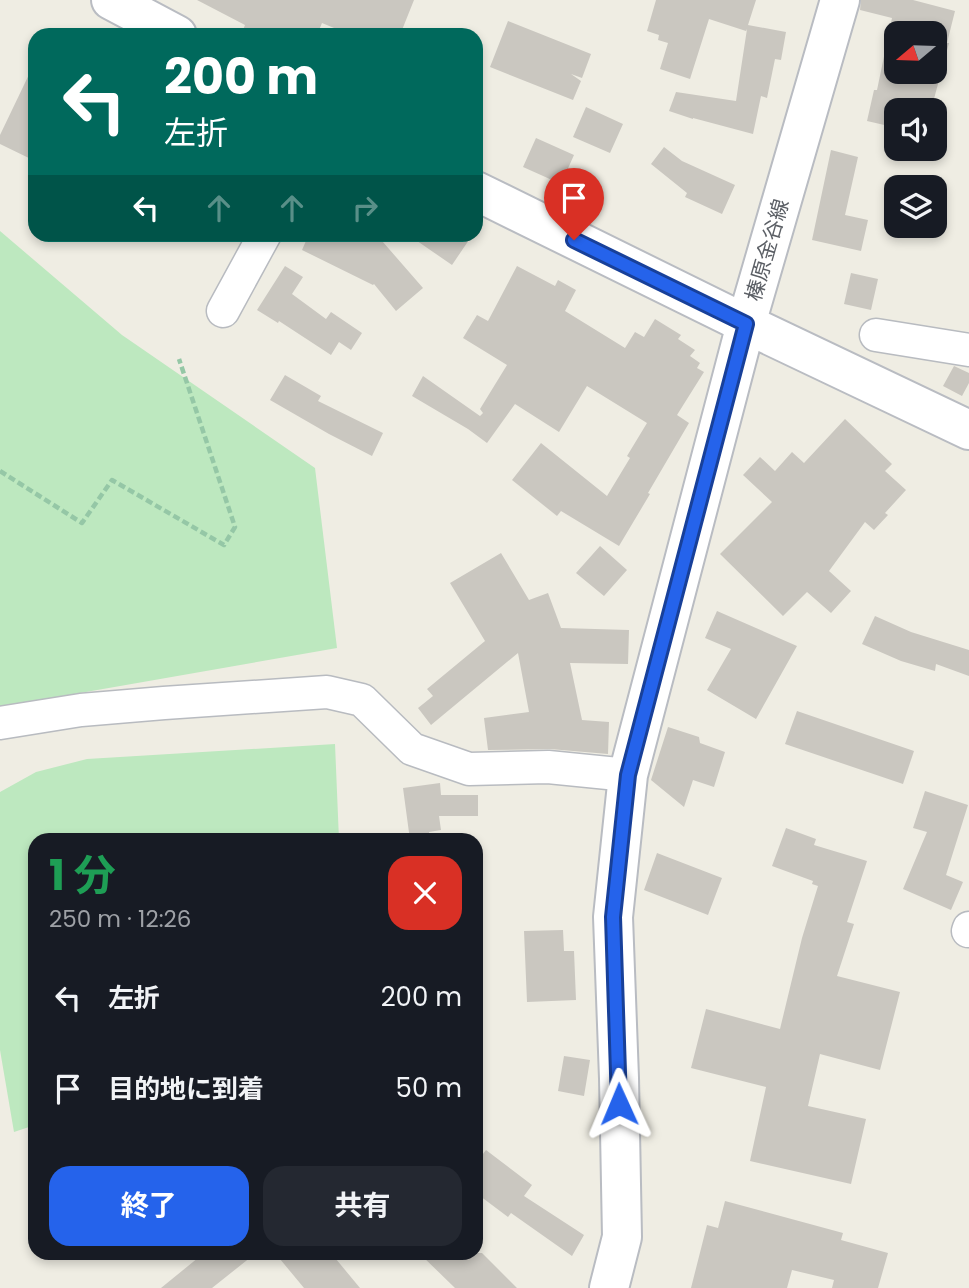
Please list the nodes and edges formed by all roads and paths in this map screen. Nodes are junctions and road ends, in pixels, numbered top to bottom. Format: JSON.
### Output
{"nodes":[{"id":1,"x":840,"y":0,"type":"edge"},
{"id":2,"x":121,"y":2,"type":"edge"},
{"id":3,"x":165,"y":28,"type":"edge"},
{"id":4,"x":483,"y":194,"type":"edge"},
{"id":5,"x":261,"y":242,"type":"edge"},
{"id":6,"x":223,"y":311,"type":"dead end"},
{"id":7,"x":746,"y":324,"type":"junction"},
{"id":8,"x":876,"y":335,"type":"dead end"},
{"id":9,"x":969,"y":350,"type":"edge"},
{"id":10,"x":179,"y":359,"type":"dead end"},
{"id":11,"x":969,"y":430,"type":"edge"},
{"id":12,"x":0,"y":471,"type":"edge"},
{"id":13,"x":0,"y":723,"type":"edge"},
{"id":14,"x":628,"y":775,"type":"junction"},
{"id":15,"x":608,"y":1288,"type":"edge"}],
"edges":[{"from":1,"to":7,"type":"main road","name":"榛原金谷線"},
{"from":2,"to":3,"type":"main road"},
{"from":4,"to":7,"type":"main road"},
{"from":5,"to":6,"type":"street"},
{"from":7,"to":11,"type":"main road"},
{"from":7,"to":14,"type":"main road","name":"榛原金谷線"},
{"from":8,"to":9,"type":"street"},
{"from":10,"to":12,"type":"path"},
{"from":13,"to":14,"type":"street"},
{"from":14,"to":15,"type":"main road","name":"榛原金谷線"}]}
